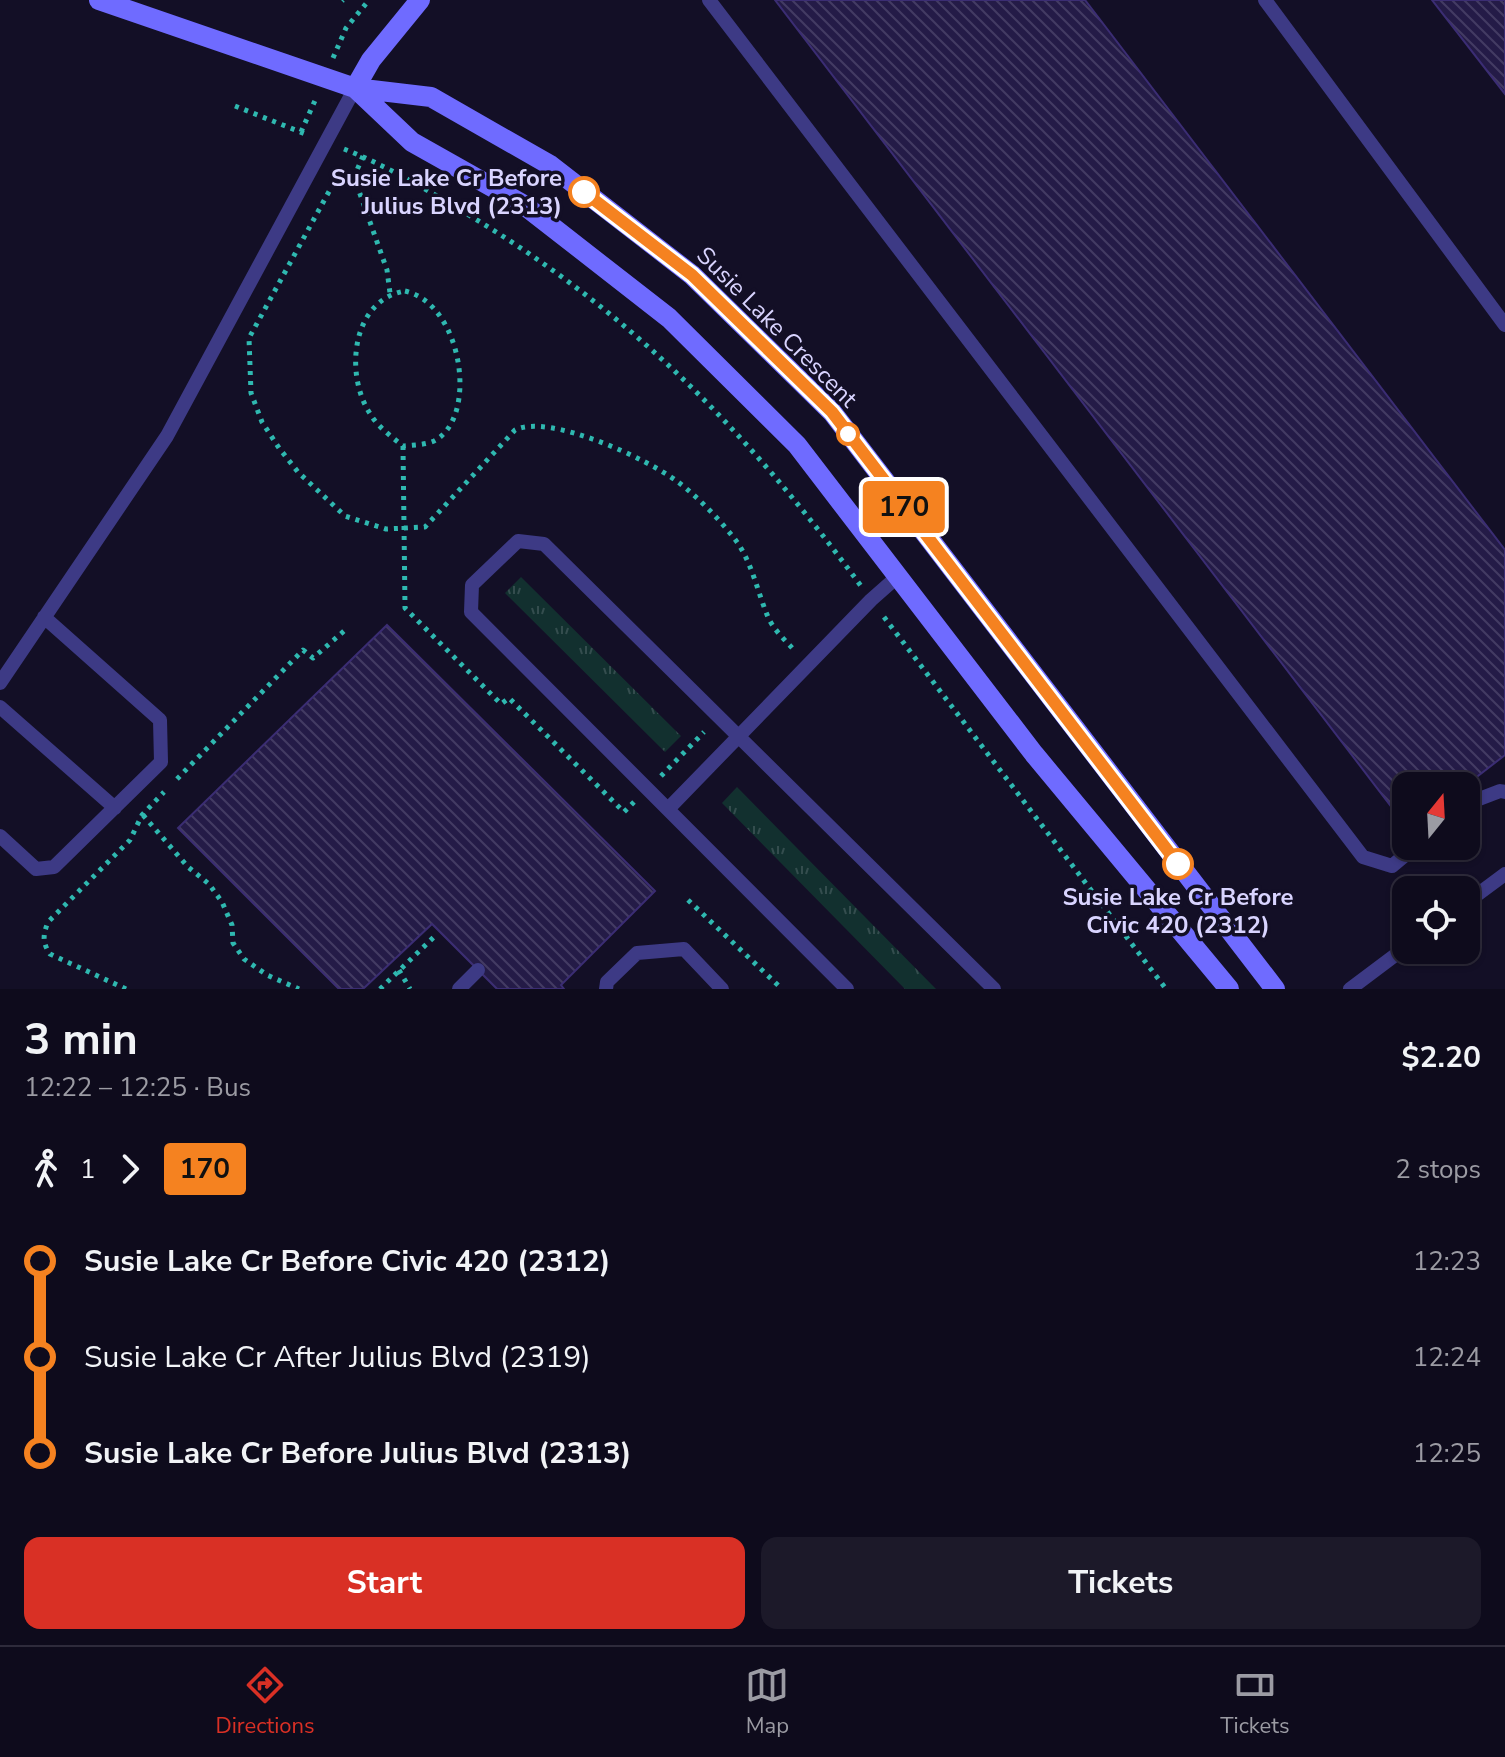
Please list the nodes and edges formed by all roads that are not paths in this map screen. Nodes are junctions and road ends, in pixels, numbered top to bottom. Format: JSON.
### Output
{"nodes":[{"id":1,"x":99,"y":0,"type":"edge"},
{"id":2,"x":420,"y":0,"type":"edge"},
{"id":3,"x":709,"y":0,"type":"edge"},
{"id":4,"x":1265,"y":0,"type":"edge"},
{"id":5,"x":355,"y":88,"type":"junction"},
{"id":6,"x":1505,"y":325,"type":"edge"},
{"id":7,"x":897,"y":577,"type":"junction"},
{"id":8,"x":44,"y":617,"type":"junction"},
{"id":9,"x":0,"y":683,"type":"edge"},
{"id":10,"x":0,"y":707,"type":"edge"},
{"id":11,"x":738,"y":738,"type":"junction"},
{"id":12,"x":1505,"y":792,"type":"edge"},
{"id":13,"x":1480,"y":800,"type":"edge"},
{"id":14,"x":115,"y":808,"type":"junction"},
{"id":15,"x":669,"y":808,"type":"junction"},
{"id":16,"x":0,"y":836,"type":"edge"},
{"id":17,"x":1399,"y":860,"type":"edge"},
{"id":18,"x":1505,"y":874,"type":"edge"},
{"id":19,"x":1480,"y":893,"type":"edge"},
{"id":20,"x":1392,"y":958,"type":"edge"},
{"id":21,"x":478,"y":970,"type":"dead end"},
{"id":22,"x":833,"y":982,"type":"edge"},
{"id":23,"x":459,"y":989,"type":"edge"},
{"id":24,"x":606,"y":989,"type":"edge"},
{"id":25,"x":722,"y":989,"type":"edge"},
{"id":26,"x":847,"y":989,"type":"edge"},
{"id":27,"x":994,"y":989,"type":"edge"},
{"id":28,"x":1229,"y":989,"type":"edge"},
{"id":29,"x":1275,"y":989,"type":"edge"},
{"id":30,"x":1350,"y":989,"type":"edge"}],
"edges":[{"from":1,"to":5,"type":"street","name":"Susie Lake Crescent"},
{"from":2,"to":5,"type":"street"},
{"from":3,"to":17,"type":"lane"},
{"from":4,"to":6,"type":"lane"},
{"from":5,"to":7,"type":"street","name":"Susie Lake Crescent"},
{"from":5,"to":8,"type":"lane"},
{"from":5,"to":29,"type":"street","name":"Susie Lake Crescent"},
{"from":7,"to":11,"type":"lane"},
{"from":7,"to":28,"type":"street","name":"Susie Lake Crescent"},
{"from":8,"to":9,"type":"lane"},
{"from":8,"to":14,"type":"lane"},
{"from":10,"to":14,"type":"lane"},
{"from":11,"to":15,"type":"lane"},
{"from":11,"to":15,"type":"lane"},
{"from":11,"to":27,"type":"lane"},
{"from":12,"to":13,"type":"lane"},
{"from":14,"to":16,"type":"lane"},
{"from":15,"to":22,"type":"lane"},
{"from":18,"to":19,"type":"lane"},
{"from":20,"to":30,"type":"lane"},
{"from":21,"to":23,"type":"lane"},
{"from":22,"to":26,"type":"lane"},
{"from":24,"to":25,"type":"lane"}]}
